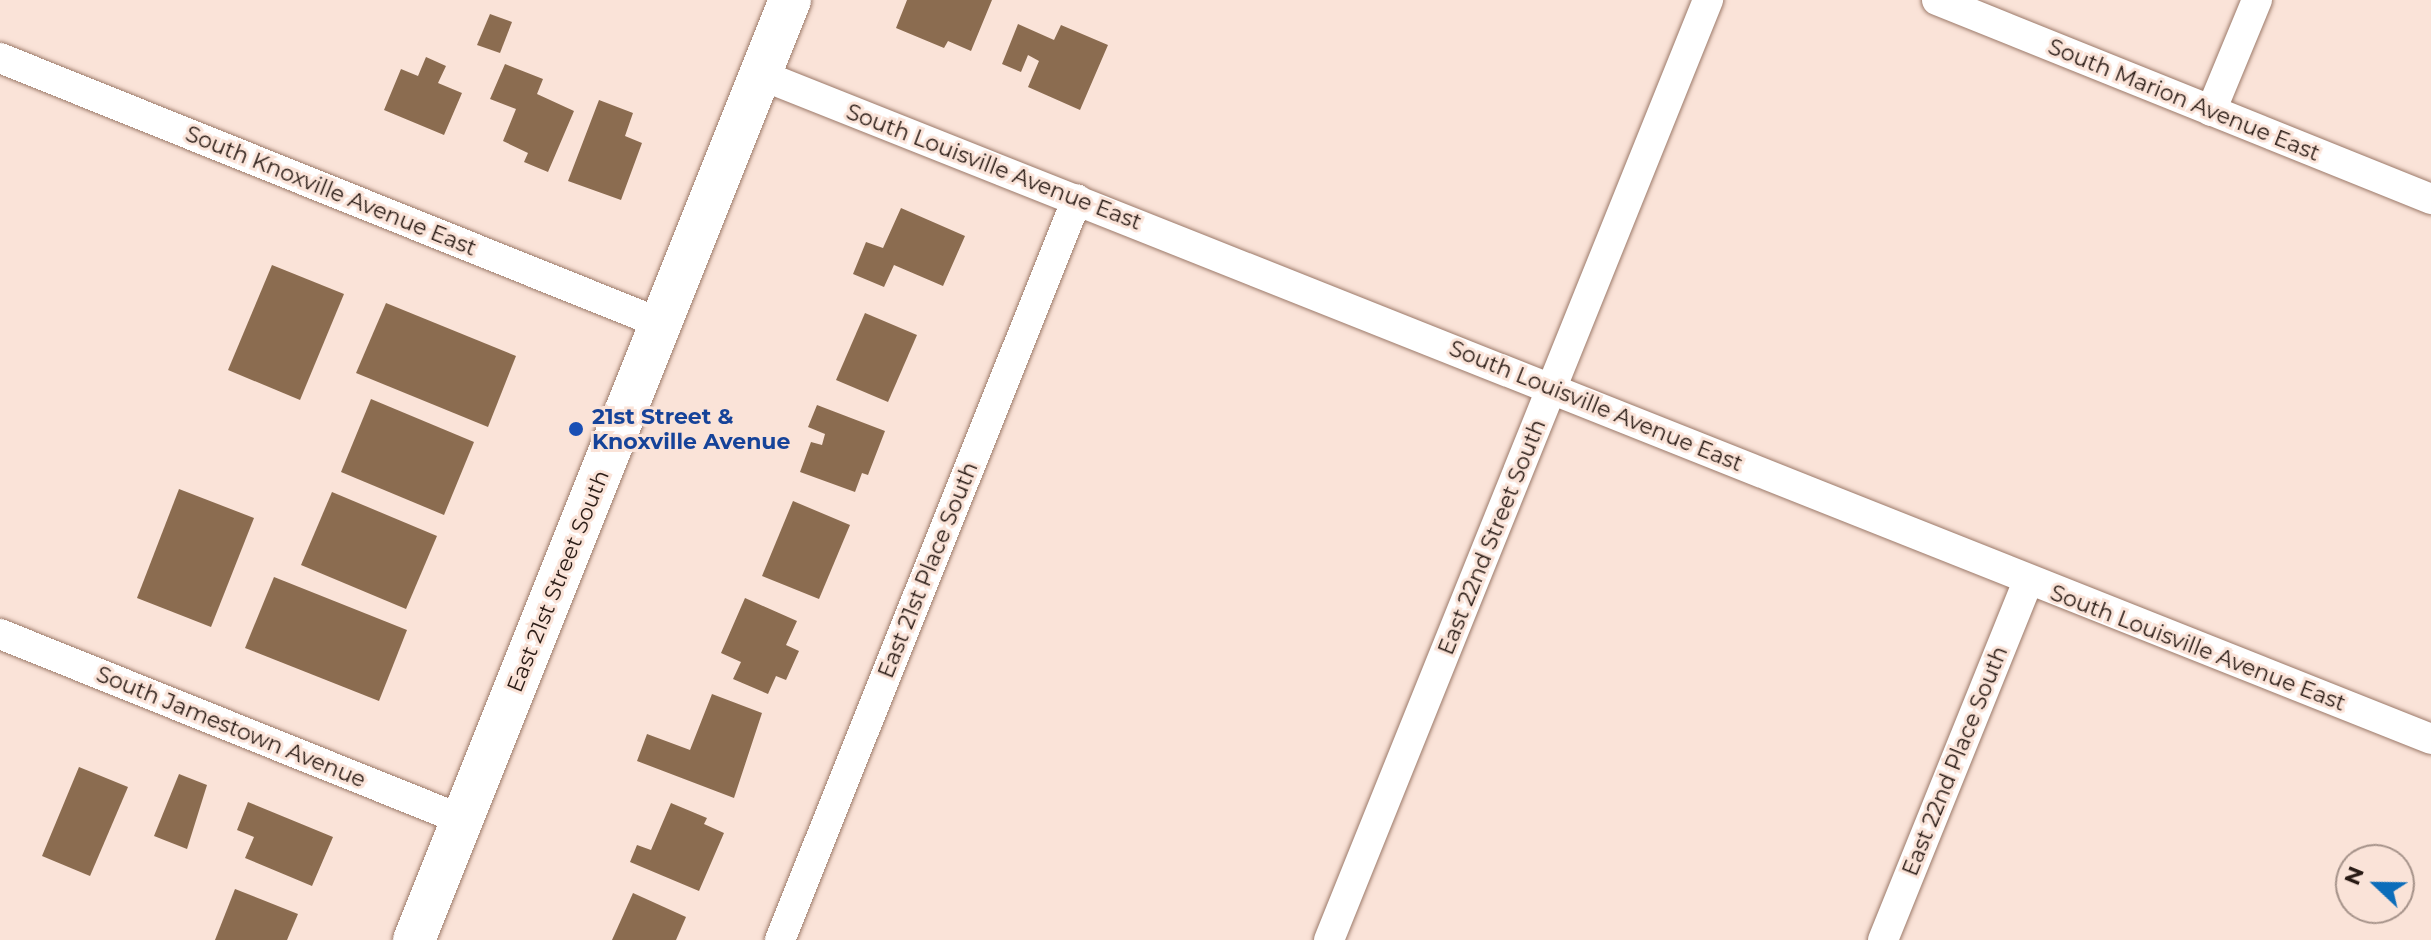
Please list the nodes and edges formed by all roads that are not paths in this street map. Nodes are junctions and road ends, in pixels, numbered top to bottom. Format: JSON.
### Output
{"nodes":[{"id":1,"x":790,"y":0,"type":"edge"},
{"id":2,"x":1708,"y":0,"type":"edge"},
{"id":3,"x":1937,"y":0,"type":"edge"},
{"id":4,"x":2257,"y":0,"type":"edge"},
{"id":5,"x":0,"y":58,"type":"edge"},
{"id":6,"x":761,"y":75,"type":"junction"},
{"id":7,"x":2211,"y":111,"type":"junction"},
{"id":8,"x":1077,"y":199,"type":"junction"},
{"id":9,"x":2431,"y":199,"type":"edge"},
{"id":10,"x":662,"y":324,"type":"junction"},
{"id":11,"x":1552,"y":388,"type":"junction"},
{"id":12,"x":2028,"y":581,"type":"junction"},
{"id":13,"x":0,"y":634,"type":"edge"},
{"id":14,"x":2431,"y":739,"type":"edge"},
{"id":15,"x":462,"y":820,"type":"junction"},
{"id":16,"x":414,"y":940,"type":"edge"},
{"id":17,"x":780,"y":940,"type":"edge"},
{"id":18,"x":1329,"y":940,"type":"edge"},
{"id":19,"x":1883,"y":940,"type":"edge"}],
"edges":[{"from":1,"to":6,"type":"main road","name":"East 21st Street South"},
{"from":2,"to":11,"type":"street","name":"East 22nd Street South"},
{"from":3,"to":7,"type":"street","name":"South Marion Avenue East"},
{"from":4,"to":7,"type":"street"},
{"from":5,"to":10,"type":"street","name":"South Knoxville Avenue East"},
{"from":6,"to":8,"type":"street","name":"South Louisville Avenue East"},
{"from":6,"to":10,"type":"main road","name":"East 21st Street South"},
{"from":7,"to":9,"type":"street","name":"South Marion Avenue East"},
{"from":8,"to":11,"type":"street","name":"South Louisville Avenue East"},
{"from":8,"to":17,"type":"street","name":"East 21st Place South"},
{"from":10,"to":15,"type":"main road","name":"East 21st Street South"},
{"from":11,"to":12,"type":"street","name":"South Louisville Avenue East"},
{"from":11,"to":18,"type":"street","name":"East 22nd Street South"},
{"from":12,"to":14,"type":"street","name":"South Louisville Avenue East"},
{"from":12,"to":19,"type":"street","name":"East 22nd Place South"},
{"from":13,"to":15,"type":"street","name":"South Jamestown Avenue"},
{"from":15,"to":16,"type":"main road","name":"East 21st Street South"}]}
